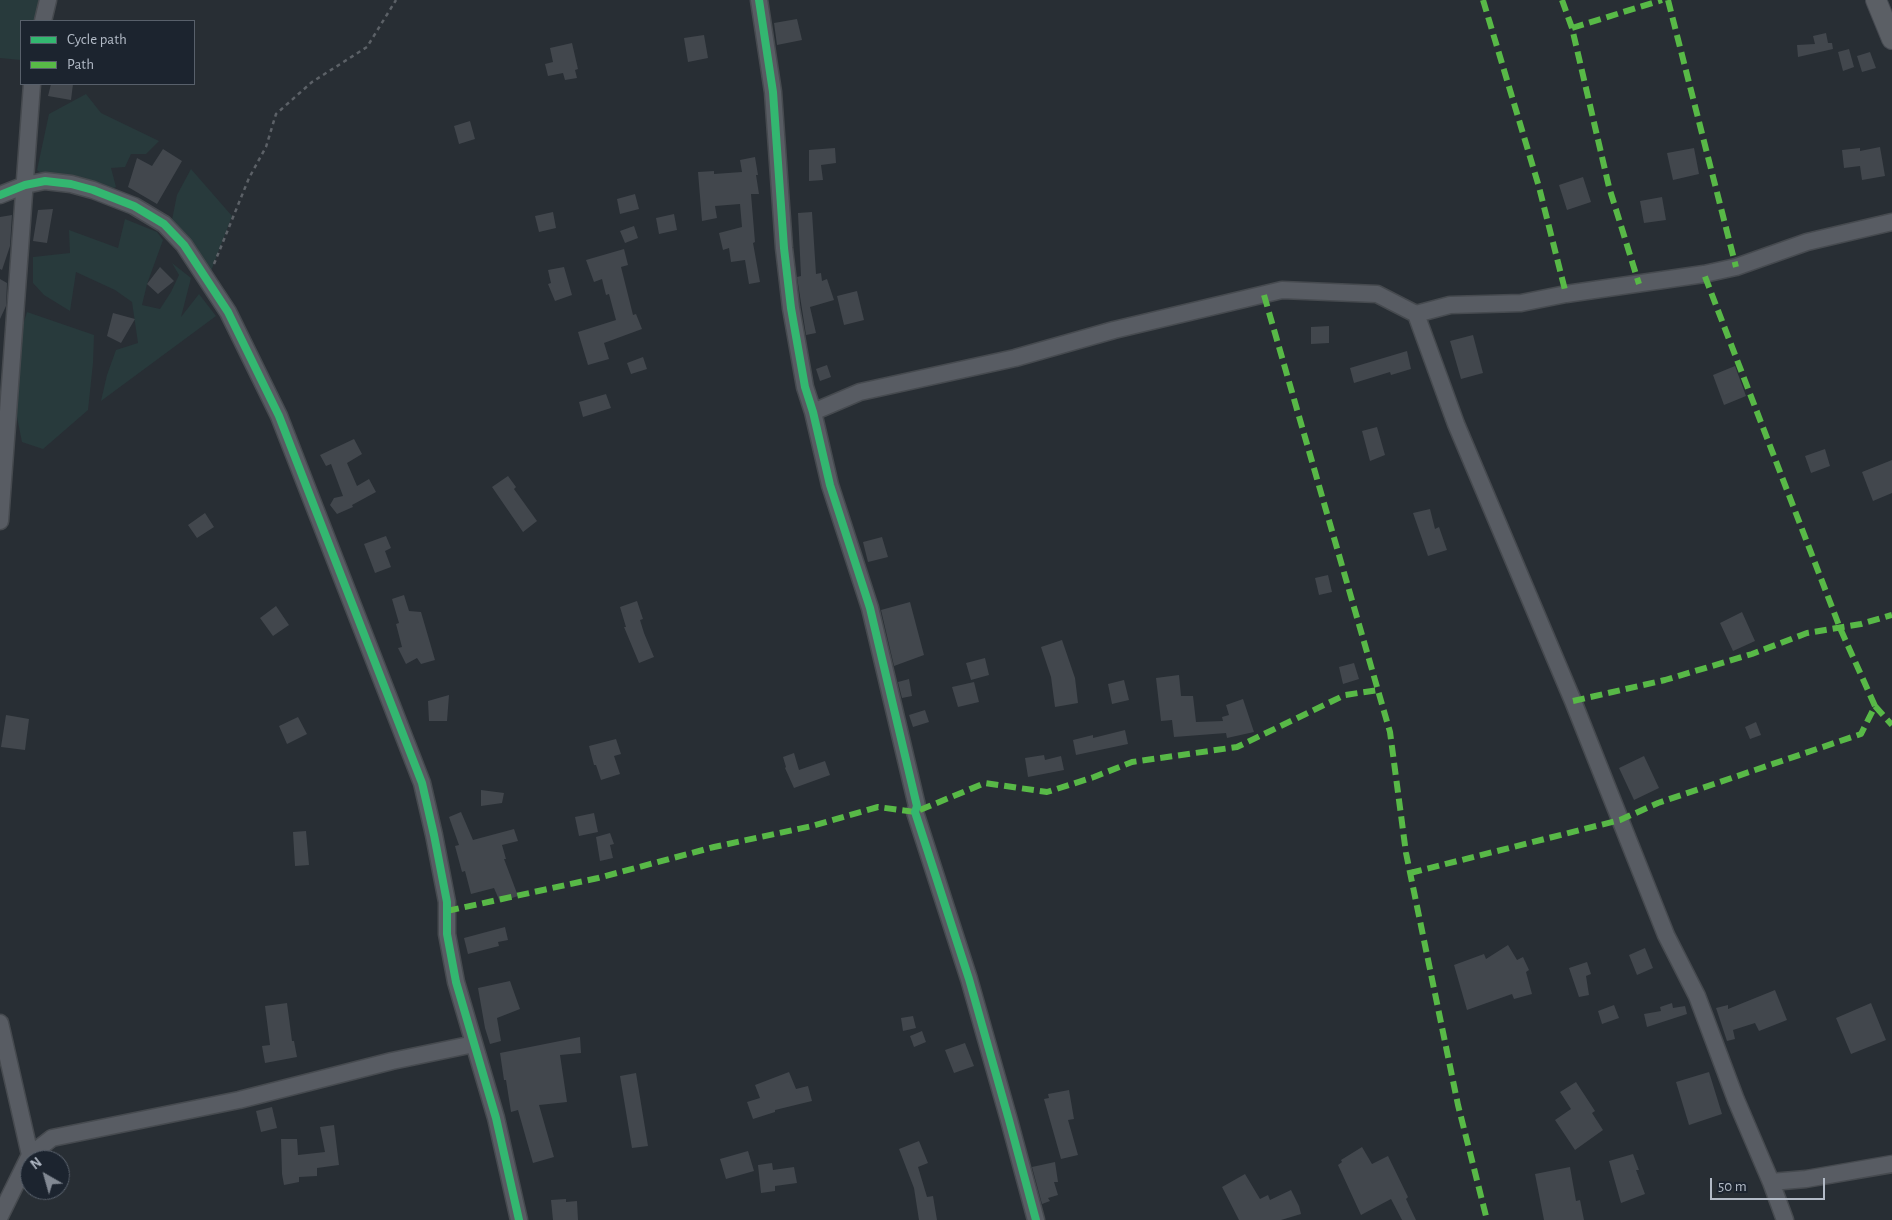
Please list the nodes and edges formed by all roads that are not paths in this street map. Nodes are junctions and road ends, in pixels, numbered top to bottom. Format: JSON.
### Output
{"nodes":[{"id":1,"x":48,"y":0,"type":"edge"},
{"id":2,"x":759,"y":0,"type":"edge"},
{"id":3,"x":1876,"y":0,"type":"edge"},
{"id":4,"x":43,"y":20,"type":"edge"},
{"id":5,"x":1892,"y":38,"type":"edge"},
{"id":6,"x":32,"y":85,"type":"edge"},
{"id":7,"x":25,"y":185,"type":"junction"},
{"id":8,"x":0,"y":195,"type":"edge"},
{"id":9,"x":1892,"y":222,"type":"edge"},
{"id":10,"x":1416,"y":314,"type":"junction"},
{"id":11,"x":813,"y":412,"type":"junction"},
{"id":12,"x":0,"y":521,"type":"edge"},
{"id":13,"x":0,"y":1023,"type":"edge"},
{"id":14,"x":474,"y":1044,"type":"junction"},
{"id":15,"x":29,"y":1150,"type":"edge"},
{"id":16,"x":36,"y":1150,"type":"edge"},
{"id":17,"x":1892,"y":1164,"type":"edge"},
{"id":18,"x":20,"y":1175,"type":"edge"},
{"id":19,"x":1772,"y":1182,"type":"junction"},
{"id":20,"x":0,"y":1216,"type":"edge"},
{"id":21,"x":519,"y":1220,"type":"edge"},
{"id":22,"x":1036,"y":1220,"type":"edge"},
{"id":23,"x":1785,"y":1220,"type":"edge"}],
"edges":[{"from":1,"to":4,"type":"street"},
{"from":2,"to":11,"type":"street"},
{"from":3,"to":5,"type":"main road"},
{"from":6,"to":7,"type":"street"},
{"from":7,"to":8,"type":"street"},
{"from":7,"to":12,"type":"street"},
{"from":7,"to":14,"type":"street"},
{"from":9,"to":10,"type":"street"},
{"from":10,"to":11,"type":"street"},
{"from":10,"to":19,"type":"street"},
{"from":11,"to":22,"type":"street"},
{"from":13,"to":15,"type":"street"},
{"from":14,"to":16,"type":"street"},
{"from":14,"to":21,"type":"street"},
{"from":17,"to":19,"type":"street"},
{"from":18,"to":20,"type":"street"},
{"from":19,"to":23,"type":"street"}]}
